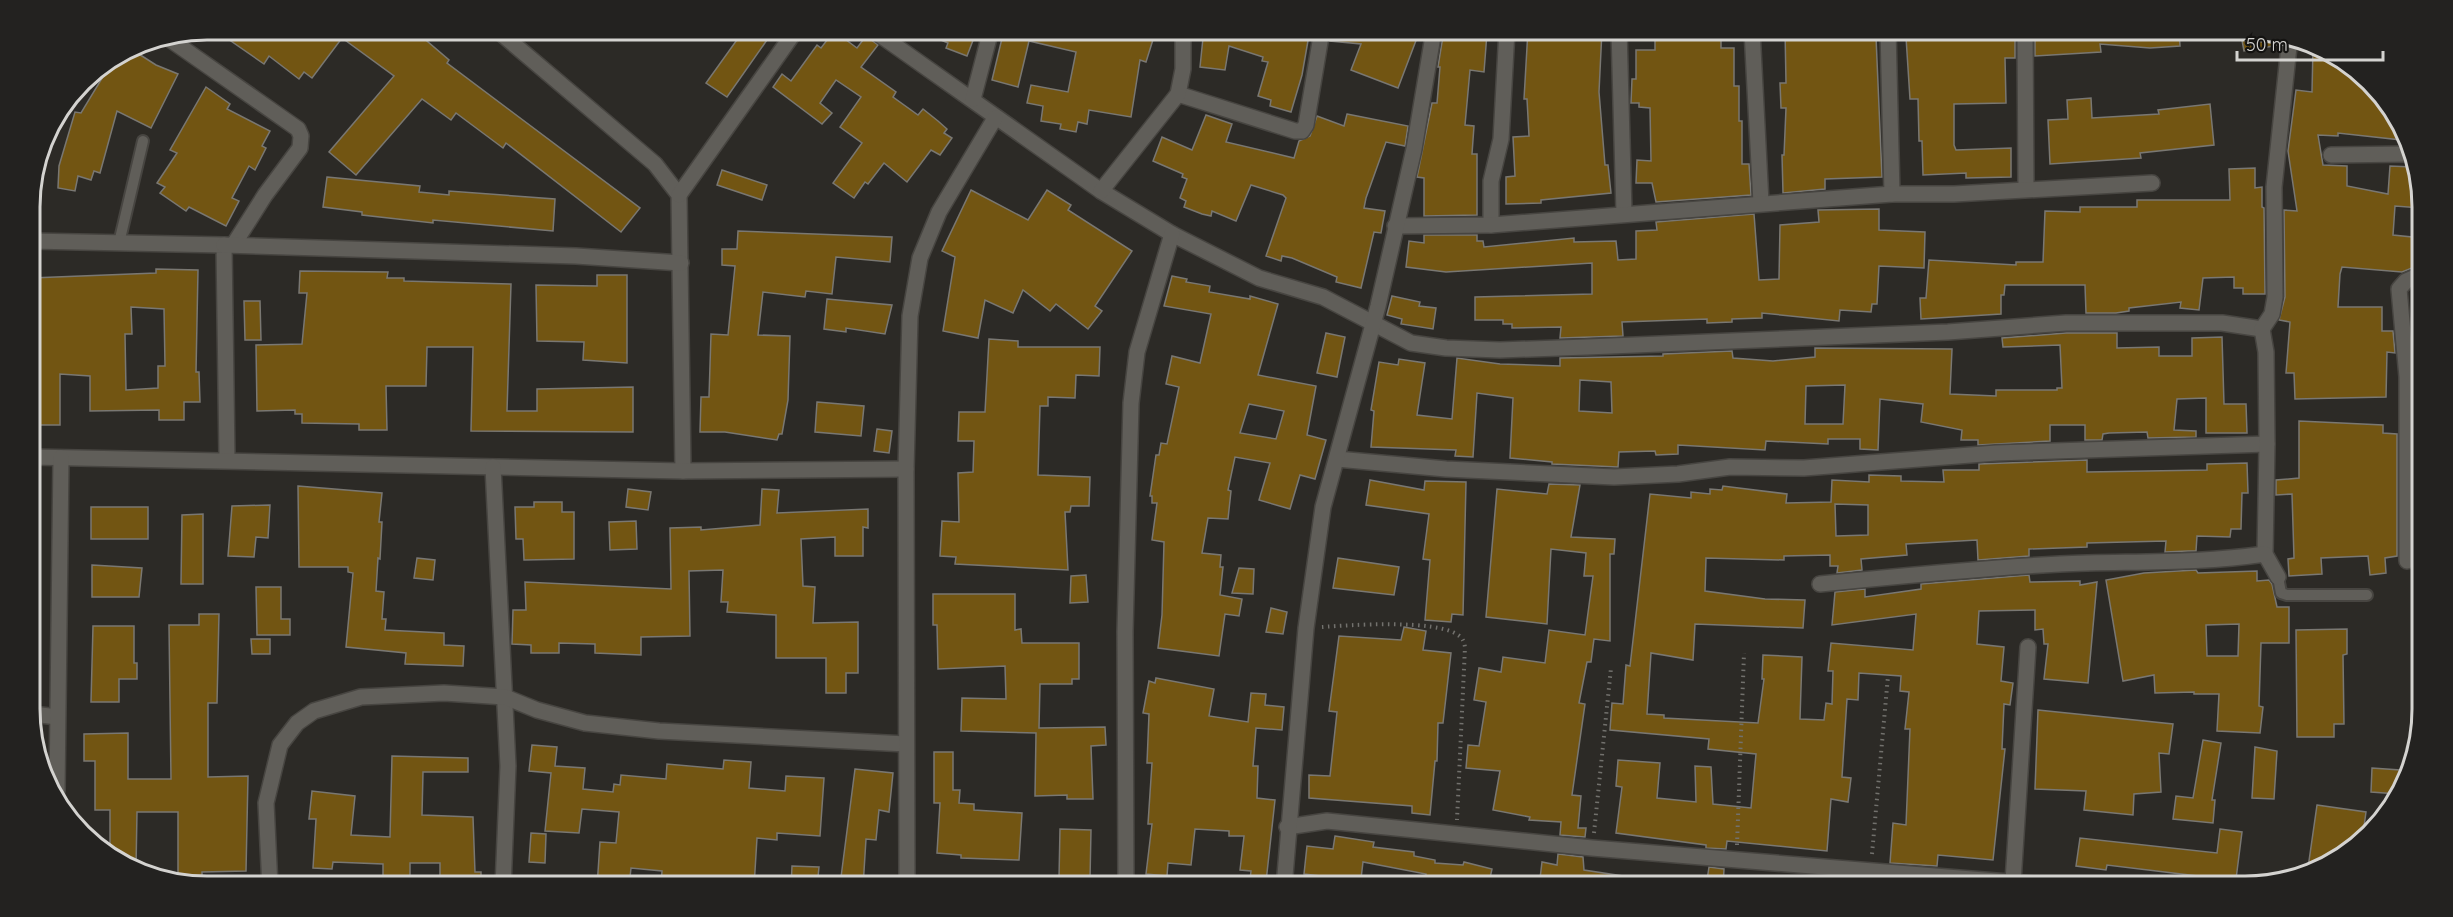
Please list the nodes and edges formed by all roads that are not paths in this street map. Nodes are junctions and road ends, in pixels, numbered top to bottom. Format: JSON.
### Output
{"nodes":[{"id":1,"x":510,"y":41,"type":"edge"},
{"id":2,"x":788,"y":41,"type":"edge"},
{"id":3,"x":889,"y":41,"type":"edge"},
{"id":4,"x":988,"y":41,"type":"edge"},
{"id":5,"x":1183,"y":41,"type":"edge"},
{"id":6,"x":1320,"y":41,"type":"edge"},
{"id":7,"x":1432,"y":41,"type":"edge"},
{"id":8,"x":1506,"y":41,"type":"edge"},
{"id":9,"x":1619,"y":41,"type":"edge"},
{"id":10,"x":1753,"y":41,"type":"edge"},
{"id":11,"x":1888,"y":41,"type":"edge"},
{"id":12,"x":2025,"y":41,"type":"edge"},
{"id":13,"x":176,"y":44,"type":"edge"},
{"id":14,"x":2289,"y":46,"type":"edge"},
{"id":15,"x":1178,"y":94,"type":"junction"},
{"id":16,"x":973,"y":99,"type":"junction"},
{"id":17,"x":995,"y":118,"type":"junction"},
{"id":18,"x":143,"y":141,"type":"dead end"},
{"id":19,"x":2403,"y":153,"type":"edge"},
{"id":20,"x":2331,"y":155,"type":"dead end"},
{"id":21,"x":2152,"y":183,"type":"dead end"},
{"id":22,"x":2026,"y":189,"type":"junction"},
{"id":23,"x":1101,"y":191,"type":"junction"},
{"id":24,"x":1892,"y":194,"type":"junction"},
{"id":25,"x":679,"y":195,"type":"junction"},
{"id":26,"x":1761,"y":203,"type":"junction"},
{"id":27,"x":1624,"y":213,"type":"junction"},
{"id":28,"x":1491,"y":225,"type":"junction"},
{"id":29,"x":1395,"y":226,"type":"junction"},
{"id":30,"x":1172,"y":234,"type":"junction"},
{"id":31,"x":41,"y":241,"type":"edge"},
{"id":32,"x":119,"y":243,"type":"junction"},
{"id":33,"x":229,"y":244,"type":"junction"},
{"id":34,"x":681,"y":263,"type":"junction"},
{"id":35,"x":2412,"y":278,"type":"edge"},
{"id":36,"x":1372,"y":324,"type":"junction"},
{"id":37,"x":2262,"y":329,"type":"junction"},
{"id":38,"x":2268,"y":444,"type":"junction"},
{"id":39,"x":41,"y":457,"type":"edge"},
{"id":40,"x":61,"y":458,"type":"junction"},
{"id":41,"x":227,"y":459,"type":"junction"},
{"id":42,"x":1337,"y":459,"type":"junction"},
{"id":43,"x":493,"y":467,"type":"junction"},
{"id":44,"x":906,"y":469,"type":"junction"},
{"id":45,"x":682,"y":471,"type":"junction"},
{"id":46,"x":2265,"y":554,"type":"junction"},
{"id":47,"x":2407,"y":561,"type":"dead end"},
{"id":48,"x":2278,"y":577,"type":"joint"},
{"id":49,"x":1820,"y":584,"type":"dead end"},
{"id":50,"x":2367,"y":595,"type":"dead end"},
{"id":51,"x":2028,"y":647,"type":"dead end"},
{"id":52,"x":505,"y":696,"type":"junction"},
{"id":53,"x":41,"y":715,"type":"edge"},
{"id":54,"x":57,"y":717,"type":"junction"},
{"id":55,"x":906,"y":744,"type":"junction"},
{"id":56,"x":57,"y":781,"type":"edge"},
{"id":57,"x":1287,"y":827,"type":"junction"},
{"id":58,"x":269,"y":876,"type":"edge"},
{"id":59,"x":503,"y":876,"type":"edge"},
{"id":60,"x":907,"y":876,"type":"edge"},
{"id":61,"x":1126,"y":876,"type":"edge"},
{"id":62,"x":1285,"y":876,"type":"edge"},
{"id":63,"x":1942,"y":876,"type":"edge"},
{"id":64,"x":2013,"y":876,"type":"edge"}],
"edges":[{"from":1,"to":25,"type":"street"},
{"from":2,"to":25,"type":"street"},
{"from":3,"to":16,"type":"street"},
{"from":4,"to":16,"type":"street"},
{"from":5,"to":15,"type":"street"},
{"from":6,"to":15,"type":"street"},
{"from":7,"to":29,"type":"street"},
{"from":8,"to":28,"type":"street"},
{"from":9,"to":27,"type":"street"},
{"from":10,"to":26,"type":"street"},
{"from":11,"to":24,"type":"street"},
{"from":12,"to":22,"type":"street"},
{"from":13,"to":33,"type":"street"},
{"from":14,"to":37,"type":"street"},
{"from":15,"to":23,"type":"street"},
{"from":16,"to":17,"type":"street"},
{"from":17,"to":23,"type":"street"},
{"from":17,"to":44,"type":"street"},
{"from":18,"to":32,"type":"lane"},
{"from":19,"to":20,"type":"street"},
{"from":21,"to":22,"type":"street"},
{"from":22,"to":24,"type":"street"},
{"from":23,"to":30,"type":"street"},
{"from":24,"to":26,"type":"street"},
{"from":25,"to":34,"type":"street"},
{"from":26,"to":27,"type":"street"},
{"from":27,"to":28,"type":"street"},
{"from":28,"to":29,"type":"street"},
{"from":29,"to":36,"type":"street"},
{"from":30,"to":36,"type":"street"},
{"from":30,"to":61,"type":"street"},
{"from":31,"to":32,"type":"street"},
{"from":32,"to":33,"type":"street"},
{"from":33,"to":34,"type":"street"},
{"from":33,"to":41,"type":"street"},
{"from":34,"to":45,"type":"street"},
{"from":35,"to":47,"type":"street"},
{"from":36,"to":37,"type":"street"},
{"from":36,"to":42,"type":"street"},
{"from":37,"to":38,"type":"street"},
{"from":38,"to":42,"type":"street"},
{"from":38,"to":46,"type":"street"},
{"from":39,"to":40,"type":"street"},
{"from":40,"to":41,"type":"street"},
{"from":40,"to":54,"type":"street"},
{"from":41,"to":43,"type":"street"},
{"from":42,"to":57,"type":"street"},
{"from":43,"to":45,"type":"street"},
{"from":43,"to":52,"type":"street"},
{"from":44,"to":45,"type":"street"},
{"from":44,"to":55,"type":"street"},
{"from":46,"to":48,"type":"street"},
{"from":46,"to":49,"type":"street"},
{"from":48,"to":50,"type":"lane"},
{"from":51,"to":64,"type":"street"},
{"from":52,"to":55,"type":"street"},
{"from":52,"to":58,"type":"street"},
{"from":52,"to":59,"type":"street"},
{"from":53,"to":54,"type":"street"},
{"from":54,"to":56,"type":"street"},
{"from":55,"to":60,"type":"street"},
{"from":57,"to":62,"type":"street"},
{"from":57,"to":63,"type":"street"}]}
